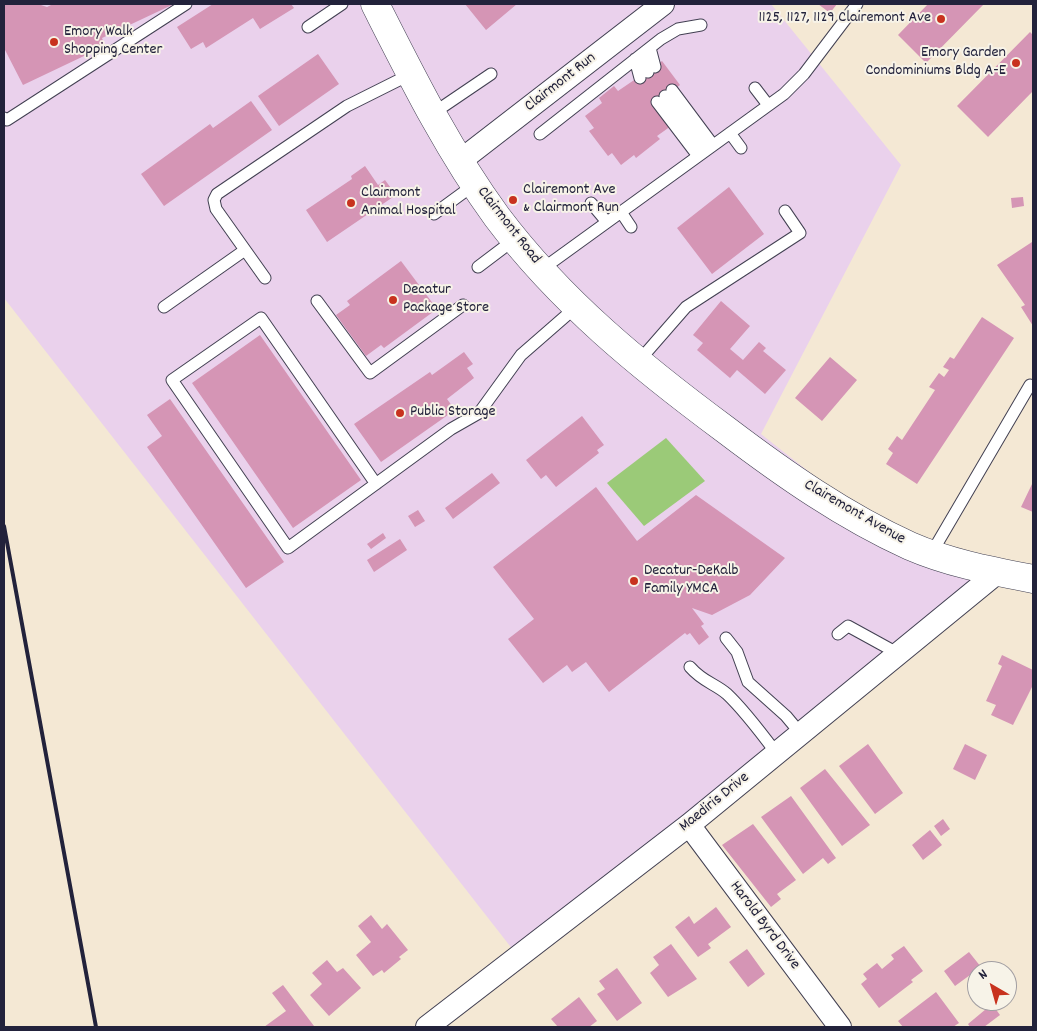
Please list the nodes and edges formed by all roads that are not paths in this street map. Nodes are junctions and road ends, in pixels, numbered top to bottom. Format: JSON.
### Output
{"nodes":[{"id":1,"x":186,"y":4,"type":"edge"},
{"id":2,"x":342,"y":4,"type":"edge"},
{"id":3,"x":375,"y":4,"type":"edge"},
{"id":4,"x":663,"y":4,"type":"edge"},
{"id":5,"x":856,"y":4,"type":"edge"},
{"id":6,"x":701,"y":25,"type":"dead end"},
{"id":7,"x":308,"y":26,"type":"dead end"},
{"id":8,"x":642,"y":54,"type":"junction"},
{"id":9,"x":411,"y":74,"type":"junction"},
{"id":10,"x":491,"y":74,"type":"dead end"},
{"id":11,"x":755,"y":88,"type":"dead end"},
{"id":12,"x":768,"y":105,"type":"junction"},
{"id":13,"x":432,"y":114,"type":"junction"},
{"id":14,"x":4,"y":118,"type":"edge"},
{"id":15,"x":730,"y":133,"type":"junction"},
{"id":16,"x":540,"y":134,"type":"dead end"},
{"id":17,"x":742,"y":148,"type":"dead end"},
{"id":18,"x":705,"y":151,"type":"junction"},
{"id":19,"x":460,"y":161,"type":"junction"},
{"id":20,"x":475,"y":184,"type":"junction"},
{"id":21,"x":591,"y":203,"type":"dead end"},
{"id":22,"x":785,"y":211,"type":"dead end"},
{"id":23,"x":621,"y":212,"type":"junction"},
{"id":24,"x":434,"y":214,"type":"dead end"},
{"id":25,"x":607,"y":222,"type":"junction"},
{"id":26,"x":631,"y":226,"type":"dead end"},
{"id":27,"x":515,"y":239,"type":"junction"},
{"id":28,"x":245,"y":250,"type":"junction"},
{"id":29,"x":478,"y":267,"type":"dead end"},
{"id":30,"x":541,"y":270,"type":"junction"},
{"id":31,"x":264,"y":278,"type":"dead end"},
{"id":32,"x":317,"y":301,"type":"dead end"},
{"id":33,"x":463,"y":304,"type":"dead end"},
{"id":34,"x":576,"y":307,"type":"junction"},
{"id":35,"x":164,"y":308,"type":"dead end"},
{"id":36,"x":638,"y":363,"type":"junction"},
{"id":37,"x":1030,"y":385,"type":"dead end"},
{"id":38,"x":694,"y":406,"type":"joint"},
{"id":39,"x":376,"y":484,"type":"junction"},
{"id":40,"x":931,"y":554,"type":"junction"},
{"id":41,"x":998,"y":572,"type":"junction"},
{"id":42,"x":1033,"y":578,"type":"edge"},
{"id":43,"x":838,"y":634,"type":"dead end"},
{"id":44,"x":726,"y":638,"type":"dead end"},
{"id":45,"x":899,"y":654,"type":"junction"},
{"id":46,"x":690,"y":666,"type":"dead end"},
{"id":47,"x":801,"y":734,"type":"junction"},
{"id":48,"x":776,"y":754,"type":"junction"},
{"id":49,"x":689,"y":825,"type":"junction"},
{"id":50,"x":427,"y":1027,"type":"edge"},
{"id":51,"x":840,"y":1027,"type":"edge"}],
"edges":[{"from":1,"to":14,"type":"lane"},
{"from":2,"to":7,"type":"lane"},
{"from":3,"to":9,"type":"main road","name":"Clairmont Road"},
{"from":4,"to":19,"type":"street","name":"Clairmont Run"},
{"from":5,"to":12,"type":"lane"},
{"from":6,"to":8,"type":"lane"},
{"from":8,"to":8,"type":"lane"},
{"from":8,"to":16,"type":"lane"},
{"from":9,"to":13,"type":"main road","name":"Clairmont Road"},
{"from":9,"to":28,"type":"lane"},
{"from":10,"to":13,"type":"lane"},
{"from":11,"to":12,"type":"lane"},
{"from":12,"to":15,"type":"lane"},
{"from":13,"to":19,"type":"main road","name":"Clairmont Road"},
{"from":15,"to":17,"type":"lane"},
{"from":15,"to":18,"type":"lane"},
{"from":18,"to":18,"type":"lane"},
{"from":18,"to":23,"type":"lane"},
{"from":19,"to":20,"type":"main road","name":"Clairmont Road"},
{"from":20,"to":24,"type":"lane"},
{"from":20,"to":27,"type":"main road","name":"Clairmont Road"},
{"from":21,"to":25,"type":"lane"},
{"from":22,"to":36,"type":"lane"},
{"from":23,"to":25,"type":"lane"},
{"from":23,"to":26,"type":"lane"},
{"from":25,"to":30,"type":"lane"},
{"from":27,"to":29,"type":"lane"},
{"from":27,"to":30,"type":"main road","name":"Clairmont Road"},
{"from":28,"to":31,"type":"lane"},
{"from":28,"to":35,"type":"lane"},
{"from":30,"to":34,"type":"main road","name":"Clairmont Road"},
{"from":32,"to":33,"type":"lane"},
{"from":34,"to":36,"type":"main road","name":"Clairmont Road"},
{"from":34,"to":39,"type":"lane"},
{"from":36,"to":38,"type":"main road","name":"Clairmont Road"},
{"from":37,"to":40,"type":"lane"},
{"from":38,"to":40,"type":"main road","name":"Clairemont Avenue"},
{"from":39,"to":39,"type":"lane"},
{"from":40,"to":41,"type":"main road","name":"Clairemont Avenue"},
{"from":41,"to":42,"type":"main road","name":"Clairemont Avenue"},
{"from":41,"to":45,"type":"street","name":"Maediris Drive"},
{"from":43,"to":45,"type":"lane"},
{"from":44,"to":47,"type":"lane"},
{"from":45,"to":47,"type":"street","name":"Maediris Drive"},
{"from":46,"to":48,"type":"lane"},
{"from":47,"to":48,"type":"street","name":"Maediris Drive"},
{"from":48,"to":49,"type":"street","name":"Maediris Drive"},
{"from":49,"to":50,"type":"street","name":"Maediris Drive"},
{"from":49,"to":51,"type":"street","name":"Harold Byrd Drive"}]}
